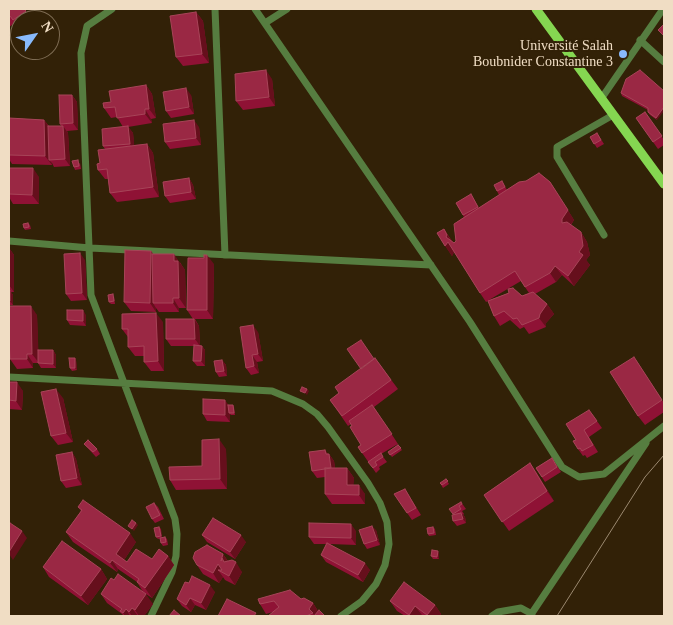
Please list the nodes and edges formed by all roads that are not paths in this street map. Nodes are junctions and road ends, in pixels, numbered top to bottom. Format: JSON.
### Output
{"nodes":[{"id":1,"x":112,"y":9,"type":"edge"},
{"id":2,"x":215,"y":9,"type":"edge"},
{"id":3,"x":255,"y":9,"type":"edge"},
{"id":4,"x":288,"y":9,"type":"edge"},
{"id":5,"x":536,"y":9,"type":"edge"},
{"id":6,"x":663,"y":9,"type":"edge"},
{"id":7,"x":265,"y":23,"type":"junction"},
{"id":8,"x":640,"y":40,"type":"junction"},
{"id":9,"x":664,"y":62,"type":"edge"},
{"id":10,"x":601,"y":99,"type":"junction"},
{"id":11,"x":613,"y":115,"type":"junction"},
{"id":12,"x":664,"y":184,"type":"edge"},
{"id":13,"x":604,"y":235,"type":"dead end"},
{"id":14,"x":9,"y":241,"type":"edge"},
{"id":15,"x":90,"y":248,"type":"junction"},
{"id":16,"x":225,"y":255,"type":"junction"},
{"id":17,"x":430,"y":265,"type":"junction"},
{"id":18,"x":9,"y":377,"type":"edge"},
{"id":19,"x":124,"y":384,"type":"junction"},
{"id":20,"x":664,"y":426,"type":"edge"},
{"id":21,"x":648,"y":438,"type":"junction"},
{"id":22,"x":531,"y":615,"type":"edge"},
{"id":23,"x":151,"y":616,"type":"edge"},
{"id":24,"x":341,"y":616,"type":"edge"},
{"id":25,"x":492,"y":616,"type":"edge"}],
"edges":[{"from":1,"to":15,"type":"street"},
{"from":2,"to":16,"type":"street"},
{"from":3,"to":7,"type":"street"},
{"from":4,"to":7,"type":"street"},
{"from":5,"to":10,"type":"main road"},
{"from":6,"to":8,"type":"street"},
{"from":7,"to":17,"type":"street"},
{"from":8,"to":9,"type":"street"},
{"from":8,"to":10,"type":"street"},
{"from":10,"to":11,"type":"main road"},
{"from":11,"to":12,"type":"main road"},
{"from":11,"to":13,"type":"street"},
{"from":14,"to":15,"type":"street"},
{"from":15,"to":16,"type":"street"},
{"from":15,"to":19,"type":"street"},
{"from":16,"to":17,"type":"street"},
{"from":17,"to":21,"type":"street"},
{"from":18,"to":19,"type":"street"},
{"from":19,"to":23,"type":"street"},
{"from":19,"to":24,"type":"street"},
{"from":20,"to":21,"type":"street"},
{"from":21,"to":22,"type":"street"},
{"from":22,"to":25,"type":"street"}]}
